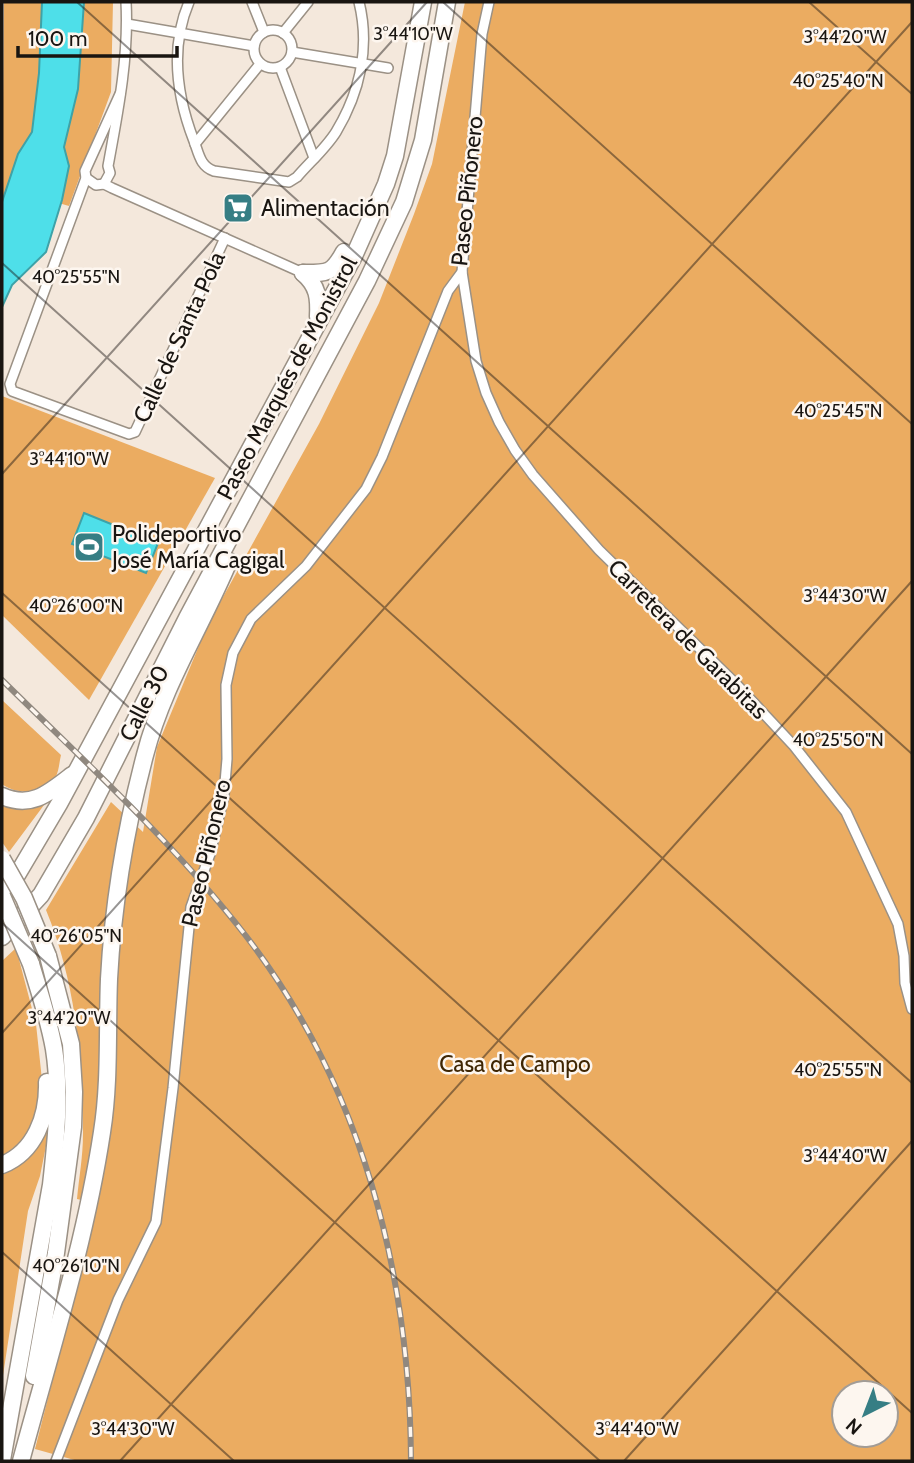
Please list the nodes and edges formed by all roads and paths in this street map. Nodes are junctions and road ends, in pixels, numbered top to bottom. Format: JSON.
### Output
{"nodes":[{"id":1,"x":126,"y":2,"type":"edge"},
{"id":2,"x":189,"y":2,"type":"edge"},
{"id":3,"x":252,"y":2,"type":"edge"},
{"id":4,"x":308,"y":2,"type":"edge"},
{"id":5,"x":359,"y":2,"type":"edge"},
{"id":6,"x":423,"y":2,"type":"edge"},
{"id":7,"x":447,"y":2,"type":"edge"},
{"id":8,"x":488,"y":2,"type":"edge"},
{"id":9,"x":127,"y":24,"type":"junction"},
{"id":10,"x":264,"y":32,"type":"junction"},
{"id":11,"x":283,"y":33,"type":"junction"},
{"id":12,"x":180,"y":35,"type":"junction"},
{"id":13,"x":254,"y":46,"type":"junction"},
{"id":14,"x":292,"y":52,"type":"junction"},
{"id":15,"x":363,"y":63,"type":"junction"},
{"id":16,"x":260,"y":64,"type":"junction"},
{"id":17,"x":280,"y":67,"type":"junction"},
{"id":18,"x":388,"y":68,"type":"dead end"},
{"id":19,"x":120,"y":94,"type":"junction"},
{"id":20,"x":195,"y":144,"type":"junction"},
{"id":21,"x":314,"y":158,"type":"junction"},
{"id":22,"x":90,"y":162,"type":"junction"},
{"id":23,"x":108,"y":166,"type":"junction"},
{"id":24,"x":86,"y":178,"type":"junction"},
{"id":25,"x":104,"y":184,"type":"junction"},
{"id":26,"x":386,"y":184,"type":"junction"},
{"id":27,"x":225,"y":238,"type":"junction"},
{"id":28,"x":462,"y":272,"type":"junction"},
{"id":29,"x":303,"y":273,"type":"junction"},
{"id":30,"x":317,"y":322,"type":"junction"},
{"id":31,"x":272,"y":459,"type":"junction"},
{"id":32,"x":76,"y":771,"type":"junction"},
{"id":33,"x":2,"y":796,"type":"edge"},
{"id":34,"x":2,"y":859,"type":"edge"},
{"id":35,"x":41,"y":895,"type":"junction"},
{"id":36,"x":2,"y":897,"type":"edge"},
{"id":37,"x":2,"y":937,"type":"edge"},
{"id":38,"x":2,"y":949,"type":"edge"},
{"id":39,"x":33,"y":970,"type":"junction"},
{"id":40,"x":912,"y":1009,"type":"edge"},
{"id":41,"x":2,"y":1165,"type":"edge"},
{"id":42,"x":2,"y":1460,"type":"edge"},
{"id":43,"x":20,"y":1461,"type":"edge"},
{"id":44,"x":56,"y":1461,"type":"edge"}],
"edges":[{"from":1,"to":9,"type":"street"},
{"from":2,"to":12,"type":"street"},
{"from":3,"to":10,"type":"street"},
{"from":4,"to":11,"type":"street"},
{"from":5,"to":15,"type":"street"},
{"from":6,"to":26,"type":"highway","name":"Paseo Marqués de Monistrol"},
{"from":7,"to":31,"type":"highway","name":"Paseo Marqués de Monistrol"},
{"from":8,"to":28,"type":"street","name":"Paseo Piñonero"},
{"from":9,"to":12,"type":"street"},
{"from":9,"to":19,"type":"street"},
{"from":10,"to":11,"type":"street"},
{"from":10,"to":13,"type":"street"},
{"from":11,"to":14,"type":"street"},
{"from":12,"to":13,"type":"street"},
{"from":12,"to":20,"type":"street"},
{"from":13,"to":16,"type":"street"},
{"from":14,"to":15,"type":"street"},
{"from":14,"to":17,"type":"street"},
{"from":15,"to":18,"type":"street"},
{"from":15,"to":21,"type":"street"},
{"from":16,"to":17,"type":"street"},
{"from":16,"to":20,"type":"street"},
{"from":17,"to":21,"type":"street"},
{"from":19,"to":22,"type":"street"},
{"from":19,"to":23,"type":"street"},
{"from":20,"to":21,"type":"street"},
{"from":22,"to":23,"type":"street"},
{"from":22,"to":24,"type":"street"},
{"from":23,"to":25,"type":"street"},
{"from":24,"to":25,"type":"street"},
{"from":24,"to":27,"type":"street","name":"Calle de Santa Pola"},
{"from":25,"to":27,"type":"street"},
{"from":26,"to":29,"type":"highway"},
{"from":26,"to":30,"type":"highway","name":"Paseo Marqués de Monistrol"},
{"from":27,"to":29,"type":"street"},
{"from":28,"to":40,"type":"street","name":"Carretera de Garabitas"},
{"from":28,"to":44,"type":"street","name":"Paseo Piñonero"},
{"from":29,"to":30,"type":"highway"},
{"from":30,"to":32,"type":"highway","name":"Paseo Marqués de Monistrol"},
{"from":31,"to":35,"type":"highway","name":"Calle 30"},
{"from":31,"to":43,"type":"highway"},
{"from":32,"to":33,"type":"highway"},
{"from":32,"to":36,"type":"highway"},
{"from":34,"to":43,"type":"highway","bridge":true},
{"from":35,"to":37,"type":"highway","name":"Calle 30"},
{"from":35,"to":38,"type":"highway"},
{"from":36,"to":39,"type":"highway","bridge":true},
{"from":39,"to":41,"type":"highway"},
{"from":39,"to":42,"type":"highway"}]}
